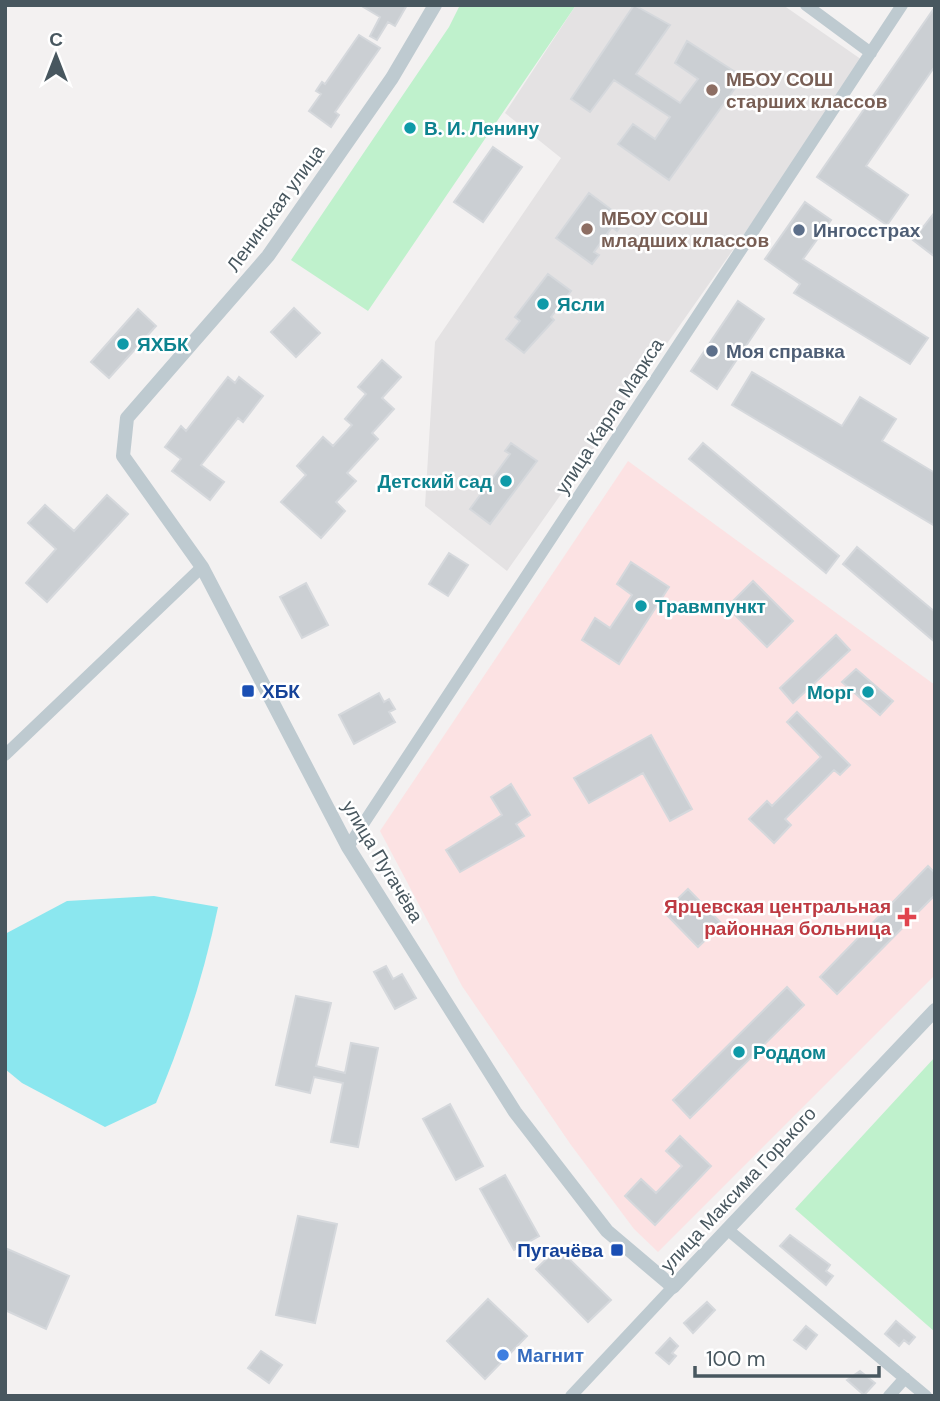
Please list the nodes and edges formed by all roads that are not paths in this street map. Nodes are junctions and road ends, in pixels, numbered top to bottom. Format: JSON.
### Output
{"nodes":[{"id":1,"x":435,"y":5,"type":"edge"},
{"id":2,"x":806,"y":5,"type":"edge"},
{"id":3,"x":902,"y":5,"type":"edge"},
{"id":4,"x":872,"y":53,"type":"junction"},
{"id":5,"x":127,"y":418,"type":"joint"},
{"id":6,"x":202,"y":567,"type":"junction"},
{"id":7,"x":5,"y":755,"type":"edge"},
{"id":8,"x":348,"y":847,"type":"junction"},
{"id":9,"x":935,"y":1010,"type":"edge"},
{"id":10,"x":727,"y":1229,"type":"junction"},
{"id":11,"x":673,"y":1287,"type":"junction"},
{"id":12,"x":905,"y":1378,"type":"junction"},
{"id":13,"x":571,"y":1396,"type":"edge"},
{"id":14,"x":889,"y":1396,"type":"edge"},
{"id":15,"x":926,"y":1396,"type":"edge"}],
"edges":[{"from":1,"to":5,"type":"street","name":"Ленинская улица"},
{"from":2,"to":4,"type":"street"},
{"from":3,"to":4,"type":"street","name":"улица Карла Маркса"},
{"from":4,"to":8,"type":"street","name":"улица Карла Маркса"},
{"from":5,"to":6,"type":"street","name":"улица Пугачёва"},
{"from":6,"to":7,"type":"street"},
{"from":6,"to":8,"type":"street","name":"улица Пугачёва"},
{"from":8,"to":11,"type":"street","name":"улица Пугачёва"},
{"from":9,"to":10,"type":"street","name":"улица Максима Горького"},
{"from":10,"to":11,"type":"street","name":"улица Максима Горького"},
{"from":10,"to":12,"type":"street"},
{"from":11,"to":13,"type":"street","name":"улица Максима Горького"},
{"from":12,"to":14,"type":"street"},
{"from":12,"to":15,"type":"street"}]}
